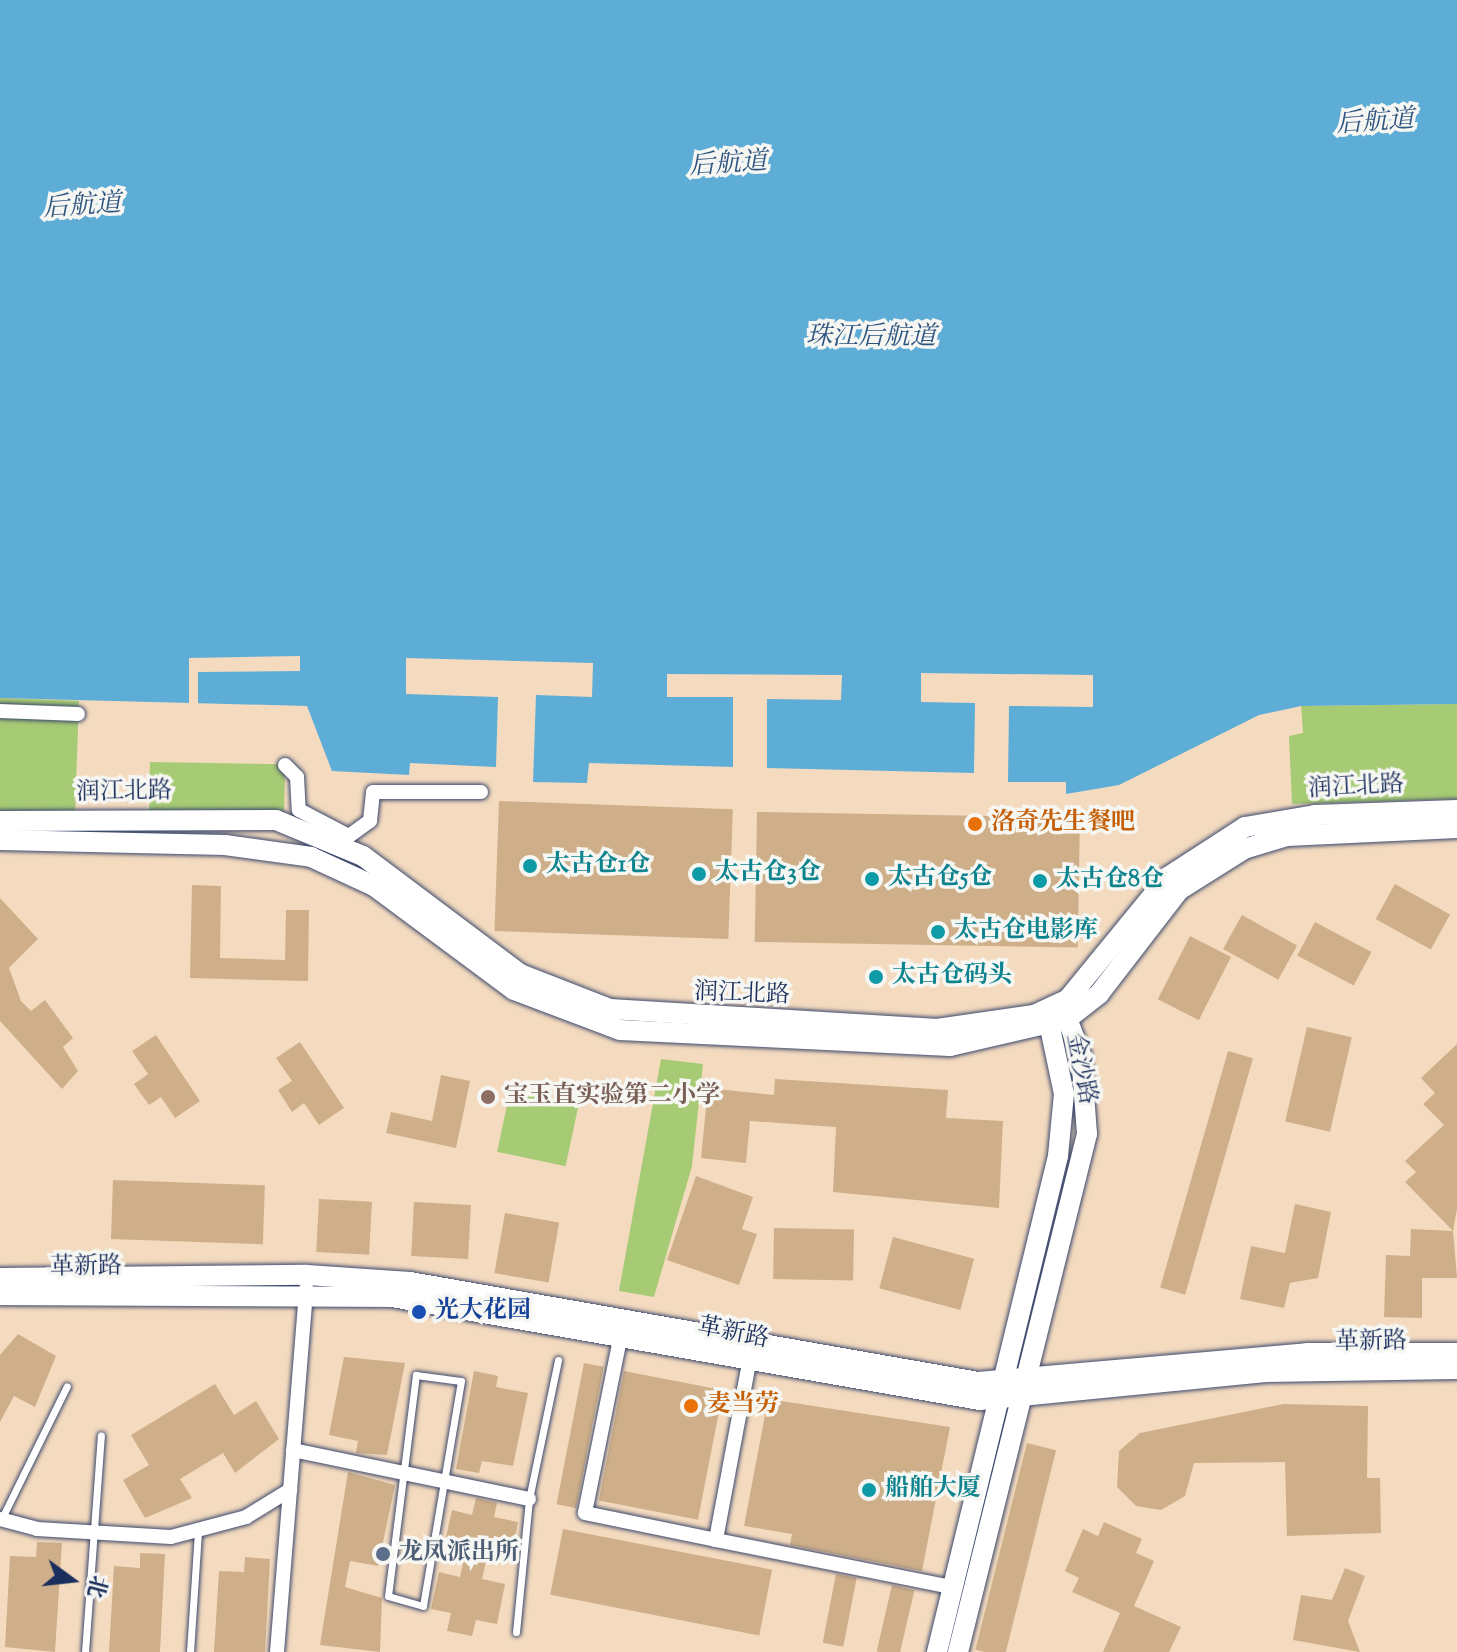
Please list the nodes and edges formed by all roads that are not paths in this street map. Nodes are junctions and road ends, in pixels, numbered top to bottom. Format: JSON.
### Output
{"nodes":[{"id":1,"x":0,"y":711,"type":"edge"},
{"id":2,"x":78,"y":714,"type":"dead end"},
{"id":3,"x":285,"y":765,"type":"dead end"},
{"id":4,"x":481,"y":792,"type":"dead end"},
{"id":5,"x":1457,"y":810,"type":"edge"},
{"id":6,"x":0,"y":821,"type":"edge"},
{"id":7,"x":1457,"y":828,"type":"edge"},
{"id":8,"x":0,"y":840,"type":"edge"},
{"id":9,"x":1054,"y":1019,"type":"junction"},
{"id":10,"x":0,"y":1278,"type":"edge"},
{"id":11,"x":306,"y":1284,"type":"junction"},
{"id":12,"x":0,"y":1295,"type":"edge"},
{"id":13,"x":620,"y":1339,"type":"junction"},
{"id":14,"x":1457,"y":1353,"type":"edge"},
{"id":15,"x":558,"y":1360,"type":"dead end"},
{"id":16,"x":749,"y":1363,"type":"junction"},
{"id":17,"x":1457,"y":1369,"type":"edge"},
{"id":18,"x":67,"y":1386,"type":"dead end"},
{"id":19,"x":1020,"y":1389,"type":"junction"},
{"id":20,"x":999,"y":1391,"type":"junction"},
{"id":21,"x":101,"y":1436,"type":"dead end"},
{"id":22,"x":293,"y":1450,"type":"junction"},
{"id":23,"x":402,"y":1473,"type":"junction"},
{"id":24,"x":444,"y":1481,"type":"junction"},
{"id":25,"x":290,"y":1490,"type":"junction"},
{"id":26,"x":529,"y":1499,"type":"junction"},
{"id":27,"x":1,"y":1521,"type":"edge"},
{"id":28,"x":198,"y":1530,"type":"junction"},
{"id":29,"x":93,"y":1534,"type":"junction"},
{"id":30,"x":716,"y":1540,"type":"junction"},
{"id":31,"x":947,"y":1586,"type":"junction"},
{"id":32,"x":516,"y":1632,"type":"dead end"},
{"id":33,"x":85,"y":1652,"type":"edge"},
{"id":34,"x":190,"y":1652,"type":"edge"},
{"id":35,"x":277,"y":1652,"type":"edge"},
{"id":36,"x":937,"y":1652,"type":"edge"},
{"id":37,"x":958,"y":1652,"type":"edge"}],
"edges":[{"from":1,"to":2,"type":"street"},
{"from":3,"to":4,"type":"street"},
{"from":5,"to":9,"type":"street","name":"润江北路"},
{"from":6,"to":9,"type":"street","name":"润江北路"},
{"from":7,"to":9,"type":"street","name":"润江北路"},
{"from":8,"to":9,"type":"street","name":"润江北路"},
{"from":9,"to":19,"type":"street","name":"金沙路"},
{"from":9,"to":20,"type":"street","name":"金沙路"},
{"from":10,"to":11,"type":"street","name":"革新路"},
{"from":11,"to":12,"type":"street","name":"革新路"},
{"from":11,"to":13,"type":"street","name":"革新路"},
{"from":11,"to":20,"type":"street","name":"革新路"},
{"from":11,"to":22,"type":"street"},
{"from":13,"to":16,"type":"street","name":"革新路"},
{"from":13,"to":30,"type":"street"},
{"from":14,"to":19,"type":"street","name":"革新路"},
{"from":15,"to":26,"type":"lane"},
{"from":16,"to":20,"type":"street","name":"革新路"},
{"from":16,"to":30,"type":"street"},
{"from":17,"to":19,"type":"street","name":"革新路"},
{"from":18,"to":27,"type":"lane"},
{"from":19,"to":20,"type":"street","name":"革新路"},
{"from":19,"to":37,"type":"street","name":"金沙路"},
{"from":20,"to":31,"type":"street","name":"金沙路"},
{"from":21,"to":29,"type":"lane"},
{"from":22,"to":23,"type":"street"},
{"from":22,"to":25,"type":"street"},
{"from":23,"to":24,"type":"street"},
{"from":23,"to":24,"type":"lane"},
{"from":23,"to":24,"type":"lane"},
{"from":24,"to":26,"type":"street"},
{"from":25,"to":28,"type":"street"},
{"from":25,"to":35,"type":"street"},
{"from":26,"to":32,"type":"lane"},
{"from":27,"to":29,"type":"street"},
{"from":28,"to":29,"type":"street"},
{"from":28,"to":34,"type":"lane"},
{"from":29,"to":33,"type":"lane"},
{"from":30,"to":31,"type":"street"},
{"from":31,"to":36,"type":"street","name":"金沙路"}]}
